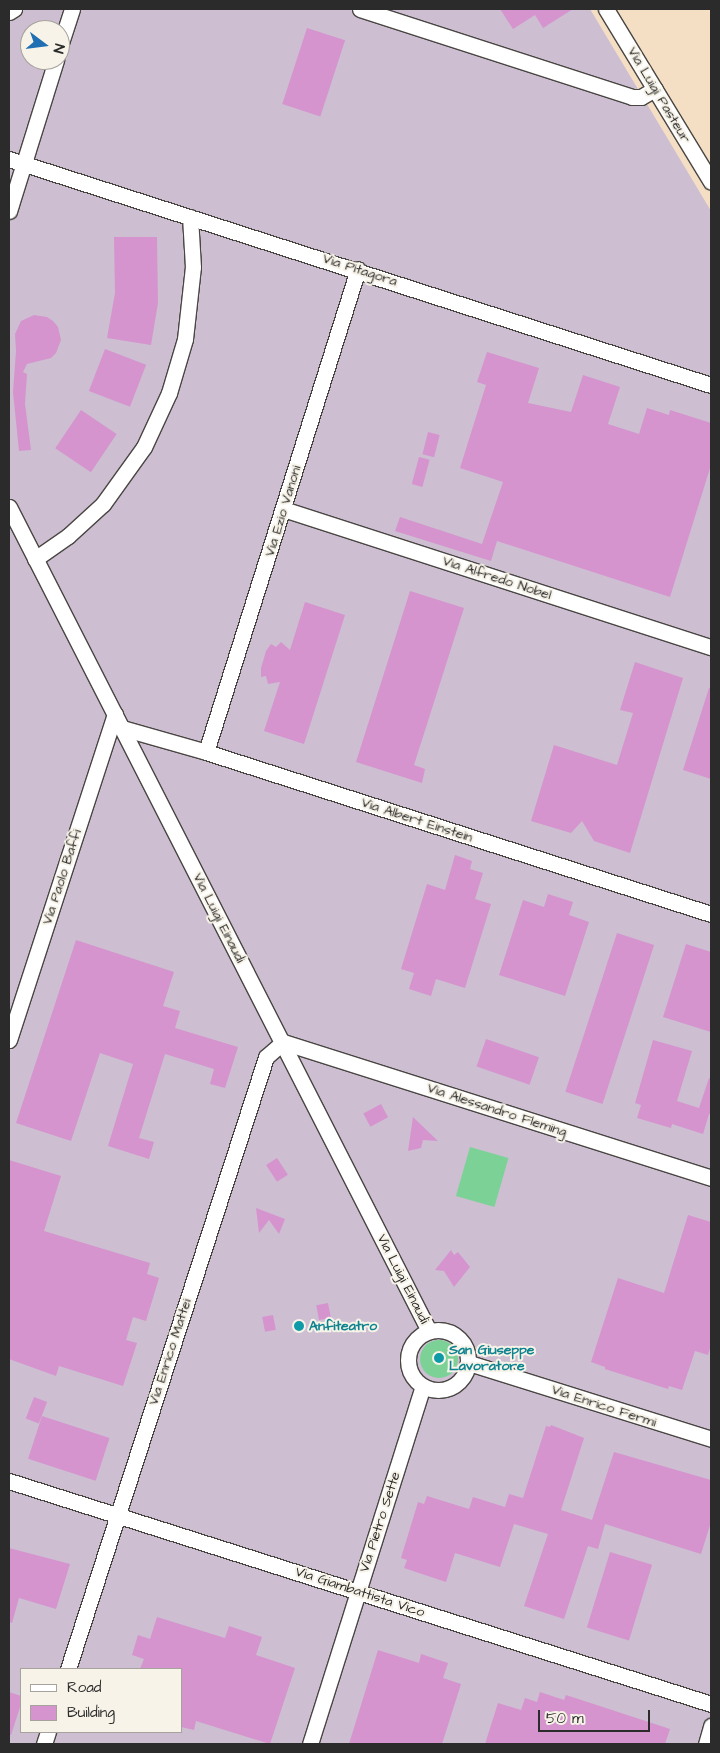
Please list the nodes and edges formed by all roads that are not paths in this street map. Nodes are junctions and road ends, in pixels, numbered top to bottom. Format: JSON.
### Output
{"nodes":[{"id":1,"x":14,"y":9,"type":"edge"},
{"id":2,"x":360,"y":9,"type":"edge"},
{"id":3,"x":606,"y":9,"type":"edge"},
{"id":4,"x":9,"y":12,"type":"edge"},
{"id":5,"x":52,"y":70,"type":"edge"},
{"id":6,"x":655,"y":89,"type":"junction"},
{"id":7,"x":16,"y":161,"type":"edge"},
{"id":8,"x":711,"y":182,"type":"edge"},
{"id":9,"x":9,"y":211,"type":"edge"},
{"id":10,"x":190,"y":217,"type":"junction"},
{"id":11,"x":358,"y":269,"type":"junction"},
{"id":12,"x":711,"y":385,"type":"edge"},
{"id":13,"x":9,"y":507,"type":"edge"},
{"id":14,"x":283,"y":509,"type":"junction"},
{"id":15,"x":35,"y":559,"type":"junction"},
{"id":16,"x":711,"y":647,"type":"edge"},
{"id":17,"x":118,"y":721,"type":"junction"},
{"id":18,"x":206,"y":752,"type":"junction"},
{"id":19,"x":711,"y":914,"type":"edge"},
{"id":20,"x":9,"y":1040,"type":"edge"},
{"id":21,"x":283,"y":1042,"type":"junction"},
{"id":22,"x":711,"y":1178,"type":"edge"},
{"id":23,"x":429,"y":1330,"type":"junction"},
{"id":24,"x":469,"y":1363,"type":"junction"},
{"id":25,"x":424,"y":1386,"type":"junction"},
{"id":26,"x":711,"y":1439,"type":"edge"},
{"id":27,"x":9,"y":1481,"type":"edge"},
{"id":28,"x":117,"y":1515,"type":"junction"},
{"id":29,"x":358,"y":1592,"type":"junction"},
{"id":30,"x":68,"y":1668,"type":"edge"},
{"id":31,"x":711,"y":1704,"type":"edge"},
{"id":32,"x":711,"y":1726,"type":"edge"},
{"id":33,"x":310,"y":1744,"type":"edge"},
{"id":34,"x":706,"y":1744,"type":"edge"}],
"edges":[{"from":1,"to":4,"type":"street"},
{"from":2,"to":6,"type":"street"},
{"from":3,"to":6,"type":"street","name":"Via Luigi Pasteur"},
{"from":5,"to":7,"type":"street"},
{"from":6,"to":8,"type":"street","name":"Via Luigi Pasteur"},
{"from":7,"to":9,"type":"street"},
{"from":7,"to":10,"type":"street","name":"Via Pitagora"},
{"from":10,"to":11,"type":"street","name":"Via Pitagora"},
{"from":10,"to":15,"type":"street"},
{"from":11,"to":12,"type":"street","name":"Via Pitagora"},
{"from":11,"to":14,"type":"street","name":"Via Ezio Vanoni"},
{"from":13,"to":15,"type":"street","name":"Via Luigi Einaudi"},
{"from":14,"to":16,"type":"street","name":"Via Alfredo Nobel"},
{"from":14,"to":18,"type":"street","name":"Via Ezio Vanoni"},
{"from":15,"to":17,"type":"street","name":"Via Luigi Einaudi"},
{"from":17,"to":18,"type":"street","name":"Via Albert Einstein"},
{"from":17,"to":20,"type":"street","name":"Via Paolo Baffi"},
{"from":17,"to":21,"type":"street","name":"Via Luigi Einaudi"},
{"from":18,"to":19,"type":"street","name":"Via Albert Einstein"},
{"from":21,"to":22,"type":"street","name":"Via Alessandro Fleming"},
{"from":21,"to":23,"type":"street","name":"Via Luigi Einaudi"},
{"from":21,"to":28,"type":"street","name":"Via Enrico Mattei"},
{"from":23,"to":24,"type":"street"},
{"from":23,"to":25,"type":"street"},
{"from":24,"to":25,"type":"street"},
{"from":24,"to":26,"type":"street","name":"Via Enrico Fermi"},
{"from":25,"to":29,"type":"street","name":"Via Pietro Sette"},
{"from":27,"to":28,"type":"street","name":"Via Giambattista Vico"},
{"from":28,"to":29,"type":"street","name":"Via Giambattista Vico"},
{"from":28,"to":30,"type":"street","name":"Via Enrico Mattei"},
{"from":29,"to":31,"type":"street","name":"Via Giambattista Vico"},
{"from":29,"to":33,"type":"street","name":"Via Pietro Sette"},
{"from":32,"to":34,"type":"street"}]}
